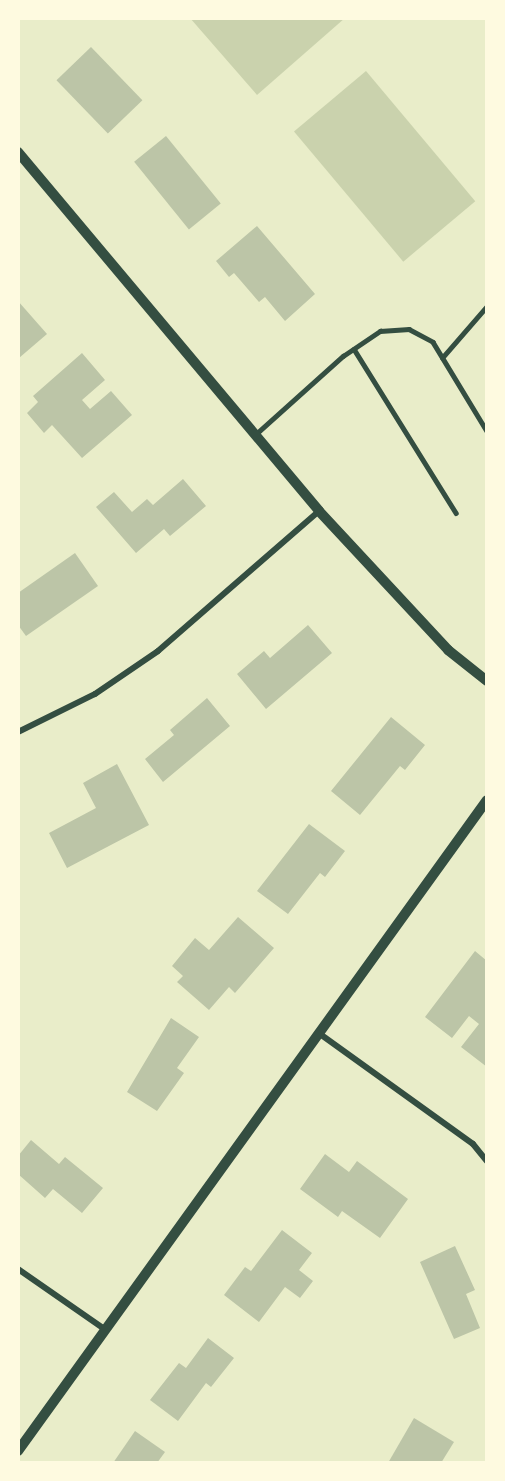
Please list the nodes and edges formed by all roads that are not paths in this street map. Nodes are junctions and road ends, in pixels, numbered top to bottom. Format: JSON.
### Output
{"nodes":[{"id":1,"x":18,"y":152,"type":"edge"},
{"id":2,"x":487,"y":306,"type":"edge"},
{"id":3,"x":354,"y":349,"type":"junction"},
{"id":4,"x":442,"y":358,"type":"junction"},
{"id":5,"x":487,"y":431,"type":"edge"},
{"id":6,"x":255,"y":435,"type":"junction"},
{"id":7,"x":319,"y":512,"type":"junction"},
{"id":8,"x":456,"y":513,"type":"dead end"},
{"id":9,"x":487,"y":681,"type":"edge"},
{"id":10,"x":18,"y":732,"type":"edge"},
{"id":11,"x":487,"y":800,"type":"edge"},
{"id":12,"x":320,"y":1034,"type":"junction"},
{"id":13,"x":487,"y":1161,"type":"edge"},
{"id":14,"x":18,"y":1269,"type":"edge"},
{"id":15,"x":103,"y":1328,"type":"junction"},
{"id":16,"x":18,"y":1451,"type":"edge"}],
"edges":[{"from":1,"to":6,"type":"street"},
{"from":2,"to":4,"type":"lane"},
{"from":3,"to":4,"type":"lane"},
{"from":3,"to":6,"type":"lane"},
{"from":3,"to":8,"type":"lane"},
{"from":4,"to":5,"type":"lane"},
{"from":6,"to":7,"type":"street"},
{"from":7,"to":9,"type":"street"},
{"from":7,"to":10,"type":"street"},
{"from":11,"to":12,"type":"street"},
{"from":12,"to":13,"type":"street"},
{"from":12,"to":15,"type":"street"},
{"from":14,"to":15,"type":"street"},
{"from":15,"to":16,"type":"street"}]}
